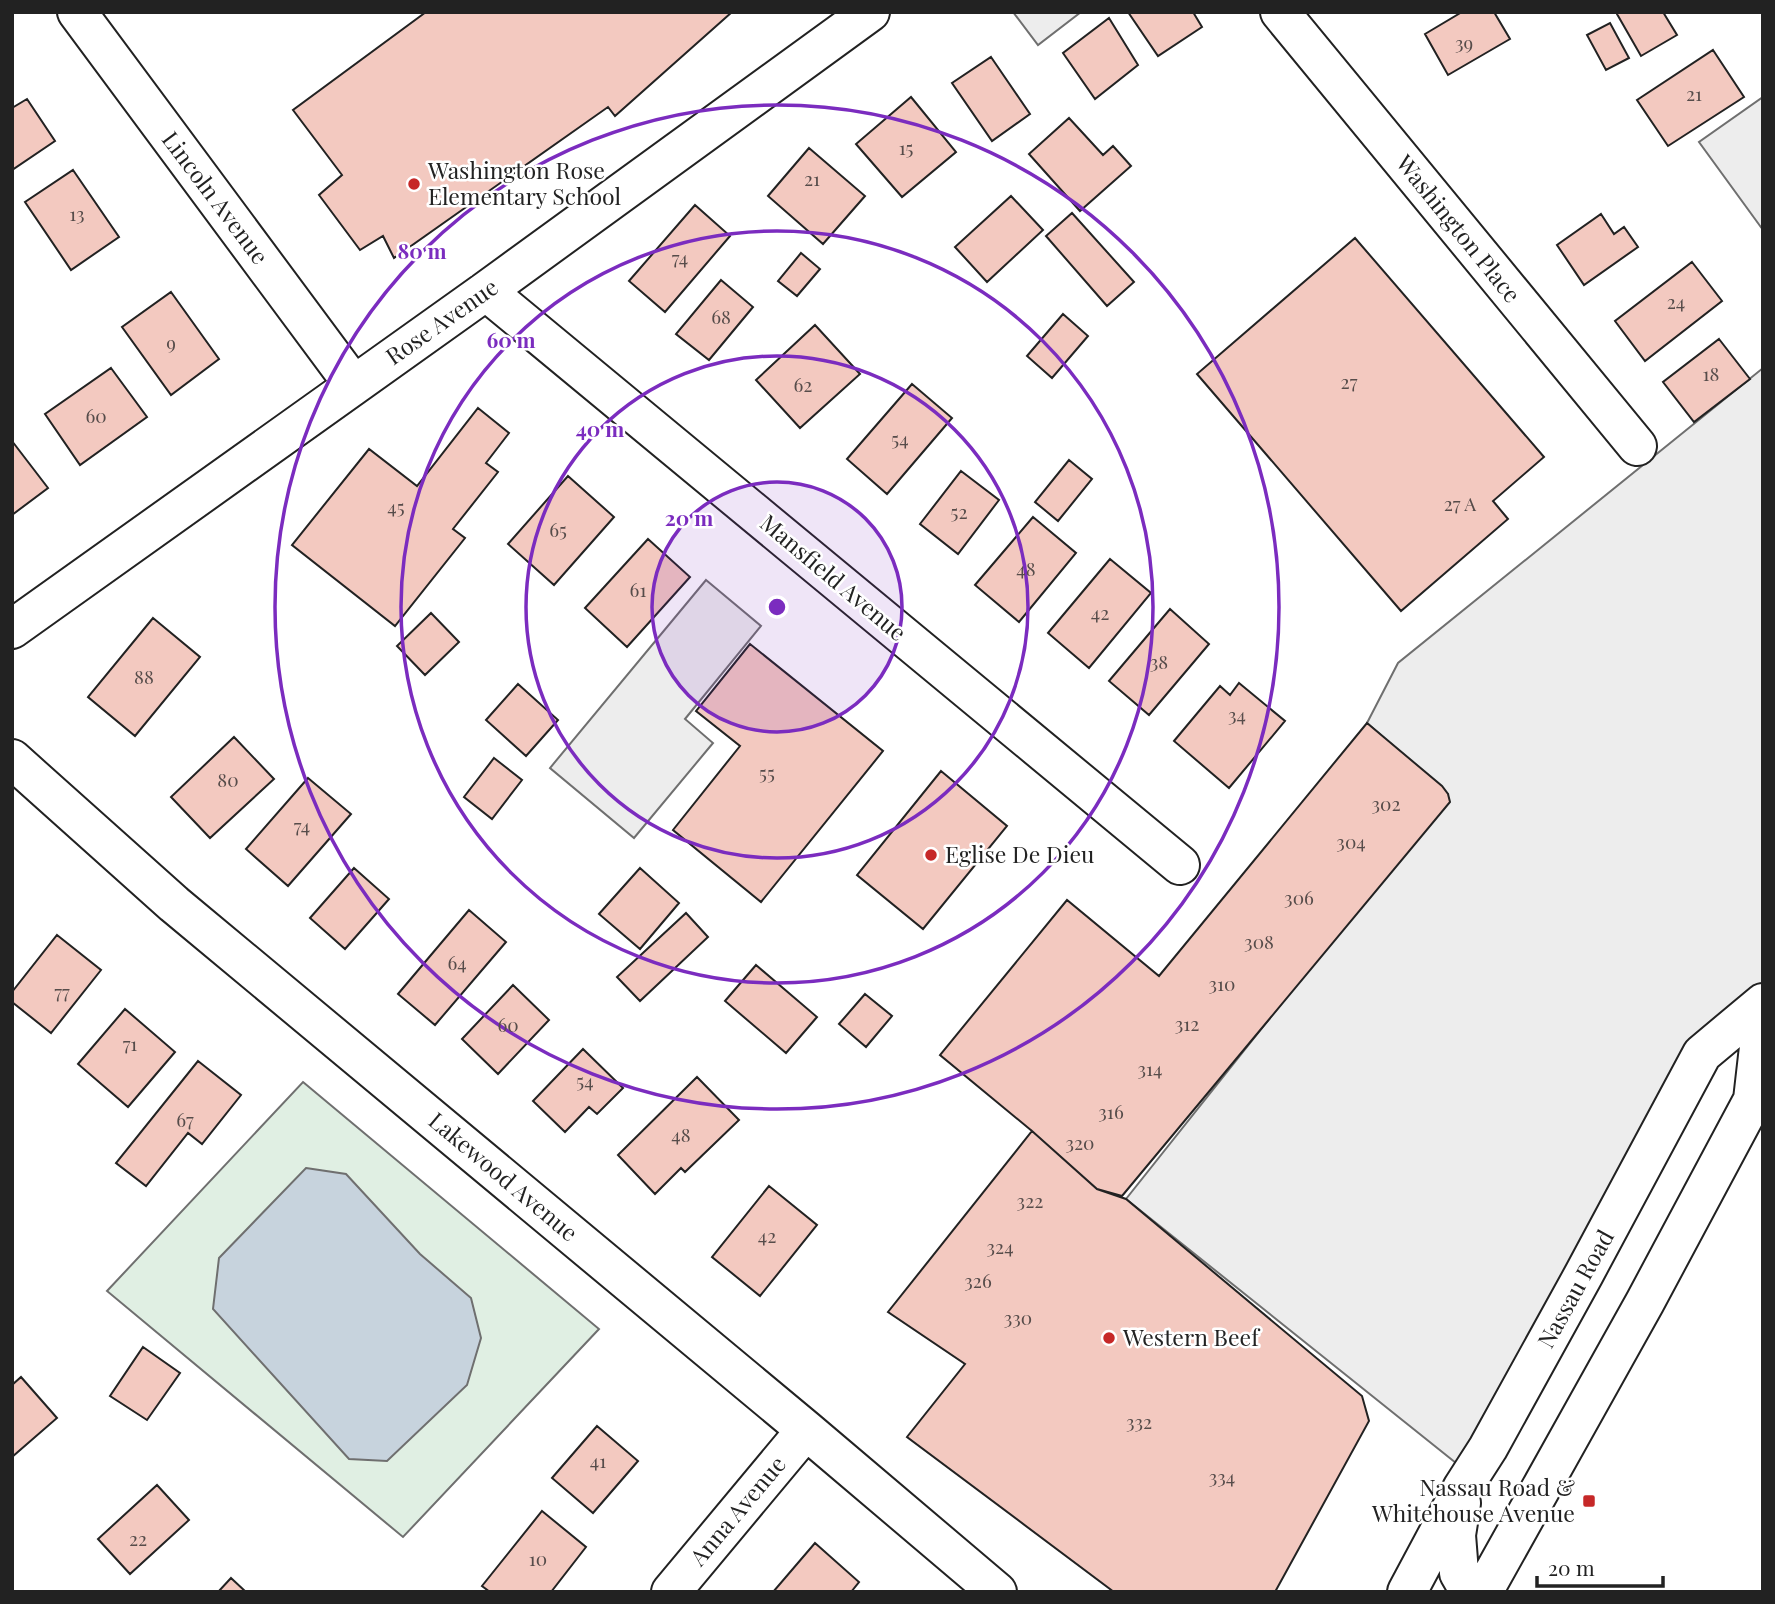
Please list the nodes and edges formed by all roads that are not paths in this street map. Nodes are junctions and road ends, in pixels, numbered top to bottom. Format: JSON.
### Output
{"nodes":[{"id":1,"x":77,"y":12,"type":"edge"},
{"id":2,"x":870,"y":12,"type":"edge"},
{"id":3,"x":1280,"y":12,"type":"edge"},
{"id":4,"x":486,"y":291,"type":"junction"},
{"id":5,"x":353,"y":384,"type":"junction"},
{"id":6,"x":1637,"y":446,"type":"dead end"},
{"id":7,"x":12,"y":629,"type":"edge"},
{"id":8,"x":12,"y":759,"type":"edge"},
{"id":9,"x":1180,"y":866,"type":"dead end"},
{"id":10,"x":1763,"y":1003,"type":"edge"},
{"id":11,"x":1763,"y":1012,"type":"edge"},
{"id":12,"x":806,"y":1430,"type":"junction"},
{"id":13,"x":1463,"y":1487,"type":"junction"},
{"id":14,"x":671,"y":1592,"type":"edge"},
{"id":15,"x":997,"y":1592,"type":"edge"},
{"id":16,"x":1407,"y":1592,"type":"edge"},
{"id":17,"x":1470,"y":1592,"type":"edge"},
{"id":18,"x":1483,"y":1592,"type":"edge"}],
"edges":[{"from":1,"to":5,"type":"street","name":"Lincoln Avenue"},
{"from":2,"to":4,"type":"street","name":"Rose Avenue"},
{"from":3,"to":6,"type":"street","name":"Washington Place"},
{"from":4,"to":5,"type":"street","name":"Rose Avenue"},
{"from":4,"to":9,"type":"street","name":"Mansfield Avenue"},
{"from":5,"to":7,"type":"street","name":"Rose Avenue"},
{"from":8,"to":12,"type":"street","name":"Lakewood Avenue"},
{"from":10,"to":13,"type":"street","name":"Nassau Road"},
{"from":11,"to":18,"type":"street"},
{"from":12,"to":14,"type":"street","name":"Anna Avenue"},
{"from":12,"to":15,"type":"street","name":"Lakewood Avenue"},
{"from":13,"to":16,"type":"street","name":"Nassau Road"},
{"from":13,"to":17,"type":"street"}]}
